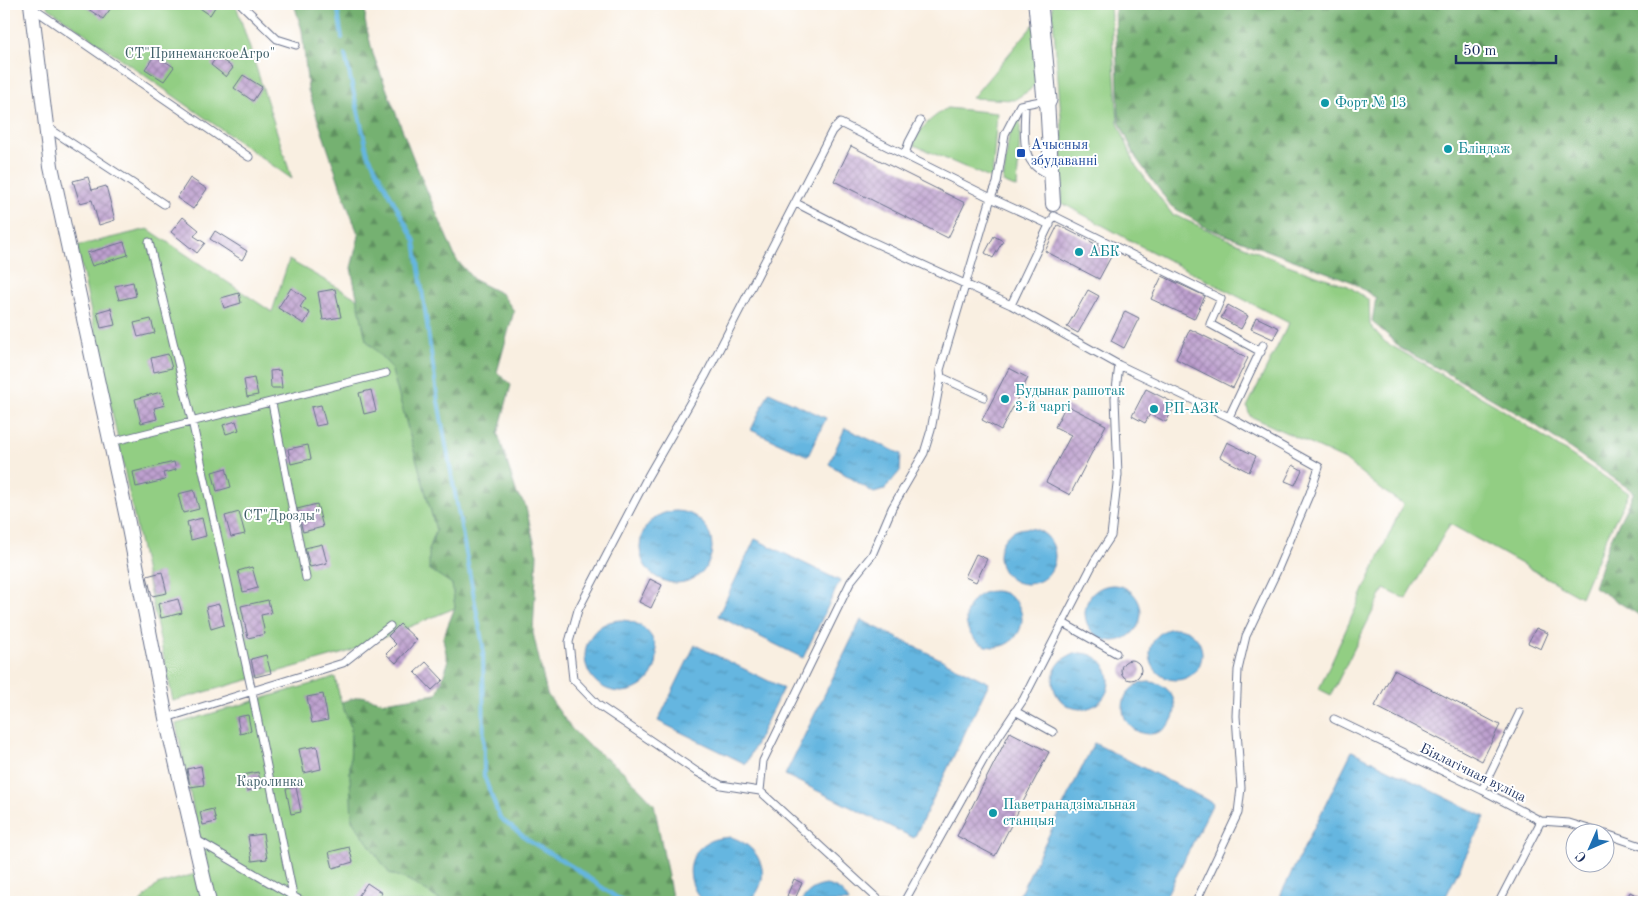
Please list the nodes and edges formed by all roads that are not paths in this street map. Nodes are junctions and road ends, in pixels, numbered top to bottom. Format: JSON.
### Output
{"nodes":[{"id":1,"x":241,"y":4,"type":"edge"},
{"id":2,"x":1038,"y":4,"type":"edge"},
{"id":3,"x":31,"y":5,"type":"edge"},
{"id":4,"x":296,"y":46,"type":"dead end"},
{"id":5,"x":1047,"y":100,"type":"junction"},
{"id":6,"x":1026,"y":104,"type":"junction"},
{"id":7,"x":920,"y":121,"type":"dead end"},
{"id":8,"x":46,"y":127,"type":"junction"},
{"id":9,"x":905,"y":154,"type":"junction"},
{"id":10,"x":249,"y":157,"type":"dead end"},
{"id":11,"x":1050,"y":175,"type":"junction"},
{"id":12,"x":991,"y":198,"type":"junction"},
{"id":13,"x":796,"y":203,"type":"junction"},
{"id":14,"x":164,"y":204,"type":"dead end"},
{"id":15,"x":1053,"y":210,"type":"junction"},
{"id":16,"x":1050,"y":225,"type":"junction"},
{"id":17,"x":149,"y":242,"type":"dead end"},
{"id":18,"x":964,"y":285,"type":"junction"},
{"id":19,"x":1011,"y":305,"type":"junction"},
{"id":20,"x":1119,"y":365,"type":"junction"},
{"id":21,"x":386,"y":373,"type":"dead end"},
{"id":22,"x":941,"y":377,"type":"junction"},
{"id":23,"x":984,"y":397,"type":"dead end"},
{"id":24,"x":272,"y":403,"type":"junction"},
{"id":25,"x":1229,"y":417,"type":"junction"},
{"id":26,"x":192,"y":421,"type":"junction"},
{"id":27,"x":111,"y":442,"type":"junction"},
{"id":28,"x":306,"y":578,"type":"dead end"},
{"id":29,"x":1063,"y":623,"type":"junction"},
{"id":30,"x":390,"y":626,"type":"dead end"},
{"id":31,"x":1116,"y":652,"type":"dead end"},
{"id":32,"x":252,"y":692,"type":"junction"},
{"id":33,"x":1015,"y":711,"type":"junction"},
{"id":34,"x":1520,"y":712,"type":"dead end"},
{"id":35,"x":166,"y":718,"type":"junction"},
{"id":36,"x":1334,"y":720,"type":"dead end"},
{"id":37,"x":1053,"y":732,"type":"dead end"},
{"id":38,"x":1482,"y":790,"type":"junction"},
{"id":39,"x":760,"y":791,"type":"junction"},
{"id":40,"x":1541,"y":821,"type":"junction"},
{"id":41,"x":1573,"y":824,"type":"edge"},
{"id":42,"x":1616,"y":838,"type":"edge"},
{"id":43,"x":195,"y":839,"type":"junction"},
{"id":44,"x":1644,"y":847,"type":"edge"},
{"id":45,"x":293,"y":895,"type":"junction"},
{"id":46,"x":208,"y":902,"type":"edge"},
{"id":47,"x":303,"y":902,"type":"edge"},
{"id":48,"x":904,"y":902,"type":"edge"},
{"id":49,"x":1196,"y":902,"type":"edge"},
{"id":50,"x":1499,"y":902,"type":"edge"}],
"edges":[{"from":1,"to":4,"type":"lane"},
{"from":2,"to":5,"type":"street"},
{"from":3,"to":8,"type":"street"},
{"from":3,"to":10,"type":"lane"},
{"from":5,"to":6,"type":"lane"},
{"from":5,"to":11,"type":"street"},
{"from":6,"to":11,"type":"lane"},
{"from":6,"to":12,"type":"lane"},
{"from":7,"to":9,"type":"lane"},
{"from":8,"to":14,"type":"lane"},
{"from":8,"to":27,"type":"street"},
{"from":9,"to":12,"type":"lane"},
{"from":9,"to":13,"type":"lane"},
{"from":11,"to":15,"type":"street"},
{"from":12,"to":16,"type":"lane"},
{"from":12,"to":18,"type":"lane"},
{"from":13,"to":18,"type":"lane"},
{"from":13,"to":39,"type":"lane"},
{"from":15,"to":16,"type":"lane"},
{"from":15,"to":25,"type":"lane"},
{"from":16,"to":19,"type":"lane"},
{"from":17,"to":26,"type":"lane"},
{"from":18,"to":19,"type":"lane"},
{"from":18,"to":22,"type":"lane"},
{"from":19,"to":20,"type":"lane"},
{"from":20,"to":25,"type":"lane"},
{"from":20,"to":29,"type":"lane"},
{"from":21,"to":24,"type":"lane"},
{"from":22,"to":23,"type":"lane"},
{"from":22,"to":39,"type":"lane"},
{"from":24,"to":26,"type":"lane"},
{"from":24,"to":28,"type":"lane"},
{"from":25,"to":49,"type":"lane"},
{"from":26,"to":27,"type":"lane"},
{"from":26,"to":32,"type":"lane"},
{"from":27,"to":35,"type":"street"},
{"from":29,"to":31,"type":"lane"},
{"from":29,"to":33,"type":"lane"},
{"from":30,"to":32,"type":"lane"},
{"from":32,"to":35,"type":"lane"},
{"from":32,"to":45,"type":"lane"},
{"from":33,"to":37,"type":"lane"},
{"from":33,"to":48,"type":"lane"},
{"from":34,"to":38,"type":"lane"},
{"from":35,"to":43,"type":"street"},
{"from":36,"to":38,"type":"lane","name":"Біялагічная вуліца"},
{"from":38,"to":40,"type":"lane","name":"Біялагічная вуліца"},
{"from":39,"to":48,"type":"lane"},
{"from":40,"to":41,"type":"lane","name":"Біялагічная вуліца"},
{"from":40,"to":50,"type":"lane"},
{"from":42,"to":44,"type":"lane","name":"Біялагічная вуліца"},
{"from":43,"to":45,"type":"lane"},
{"from":43,"to":46,"type":"street"},
{"from":45,"to":47,"type":"lane"}]}
